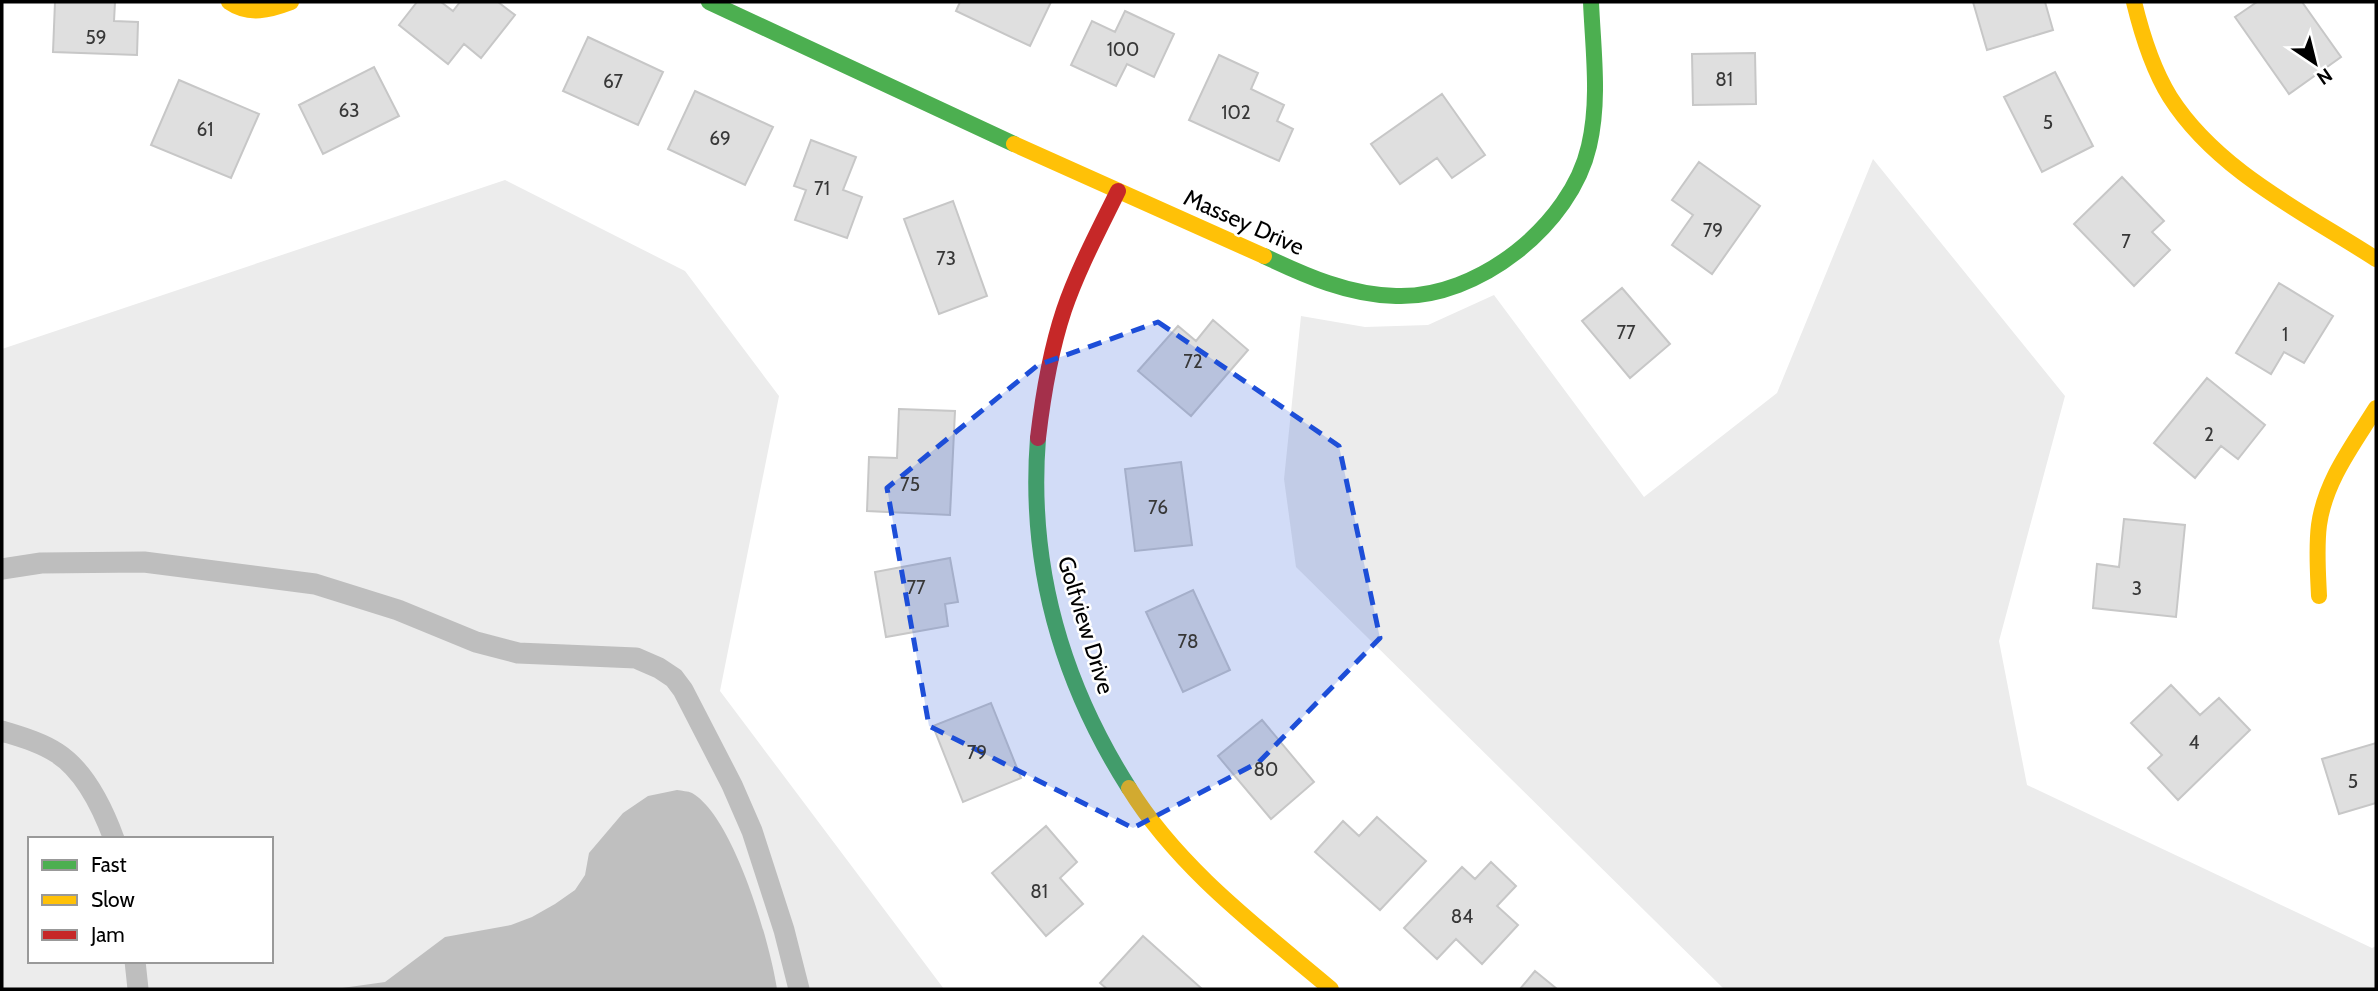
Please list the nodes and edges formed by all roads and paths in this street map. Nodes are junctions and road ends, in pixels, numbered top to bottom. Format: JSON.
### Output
{"nodes":[{"id":1,"x":229,"y":2,"type":"edge"},
{"id":2,"x":291,"y":2,"type":"edge"},
{"id":3,"x":709,"y":2,"type":"edge"},
{"id":4,"x":1591,"y":2,"type":"edge"},
{"id":5,"x":2134,"y":2,"type":"edge"},
{"id":6,"x":1118,"y":191,"type":"junction"},
{"id":7,"x":2376,"y":259,"type":"edge"},
{"id":8,"x":2376,"y":408,"type":"edge"},
{"id":9,"x":2,"y":569,"type":"edge"},
{"id":10,"x":2319,"y":596,"type":"dead end"},
{"id":11,"x":2,"y":731,"type":"edge"},
{"id":12,"x":113,"y":837,"type":"edge"},
{"id":13,"x":135,"y":963,"type":"edge"},
{"id":14,"x":138,"y":989,"type":"edge"},
{"id":15,"x":799,"y":989,"type":"edge"},
{"id":16,"x":1331,"y":989,"type":"edge"}],
"edges":[{"from":1,"to":2,"type":"street"},
{"from":3,"to":6,"type":"street","name":"Massey Drive"},
{"from":4,"to":6,"type":"street","name":"Massey Drive"},
{"from":5,"to":7,"type":"street"},
{"from":6,"to":16,"type":"street","name":"Golfview Drive"},
{"from":8,"to":10,"type":"street"},
{"from":9,"to":15,"type":"lane"},
{"from":11,"to":12,"type":"lane"},
{"from":13,"to":14,"type":"lane"}]}
